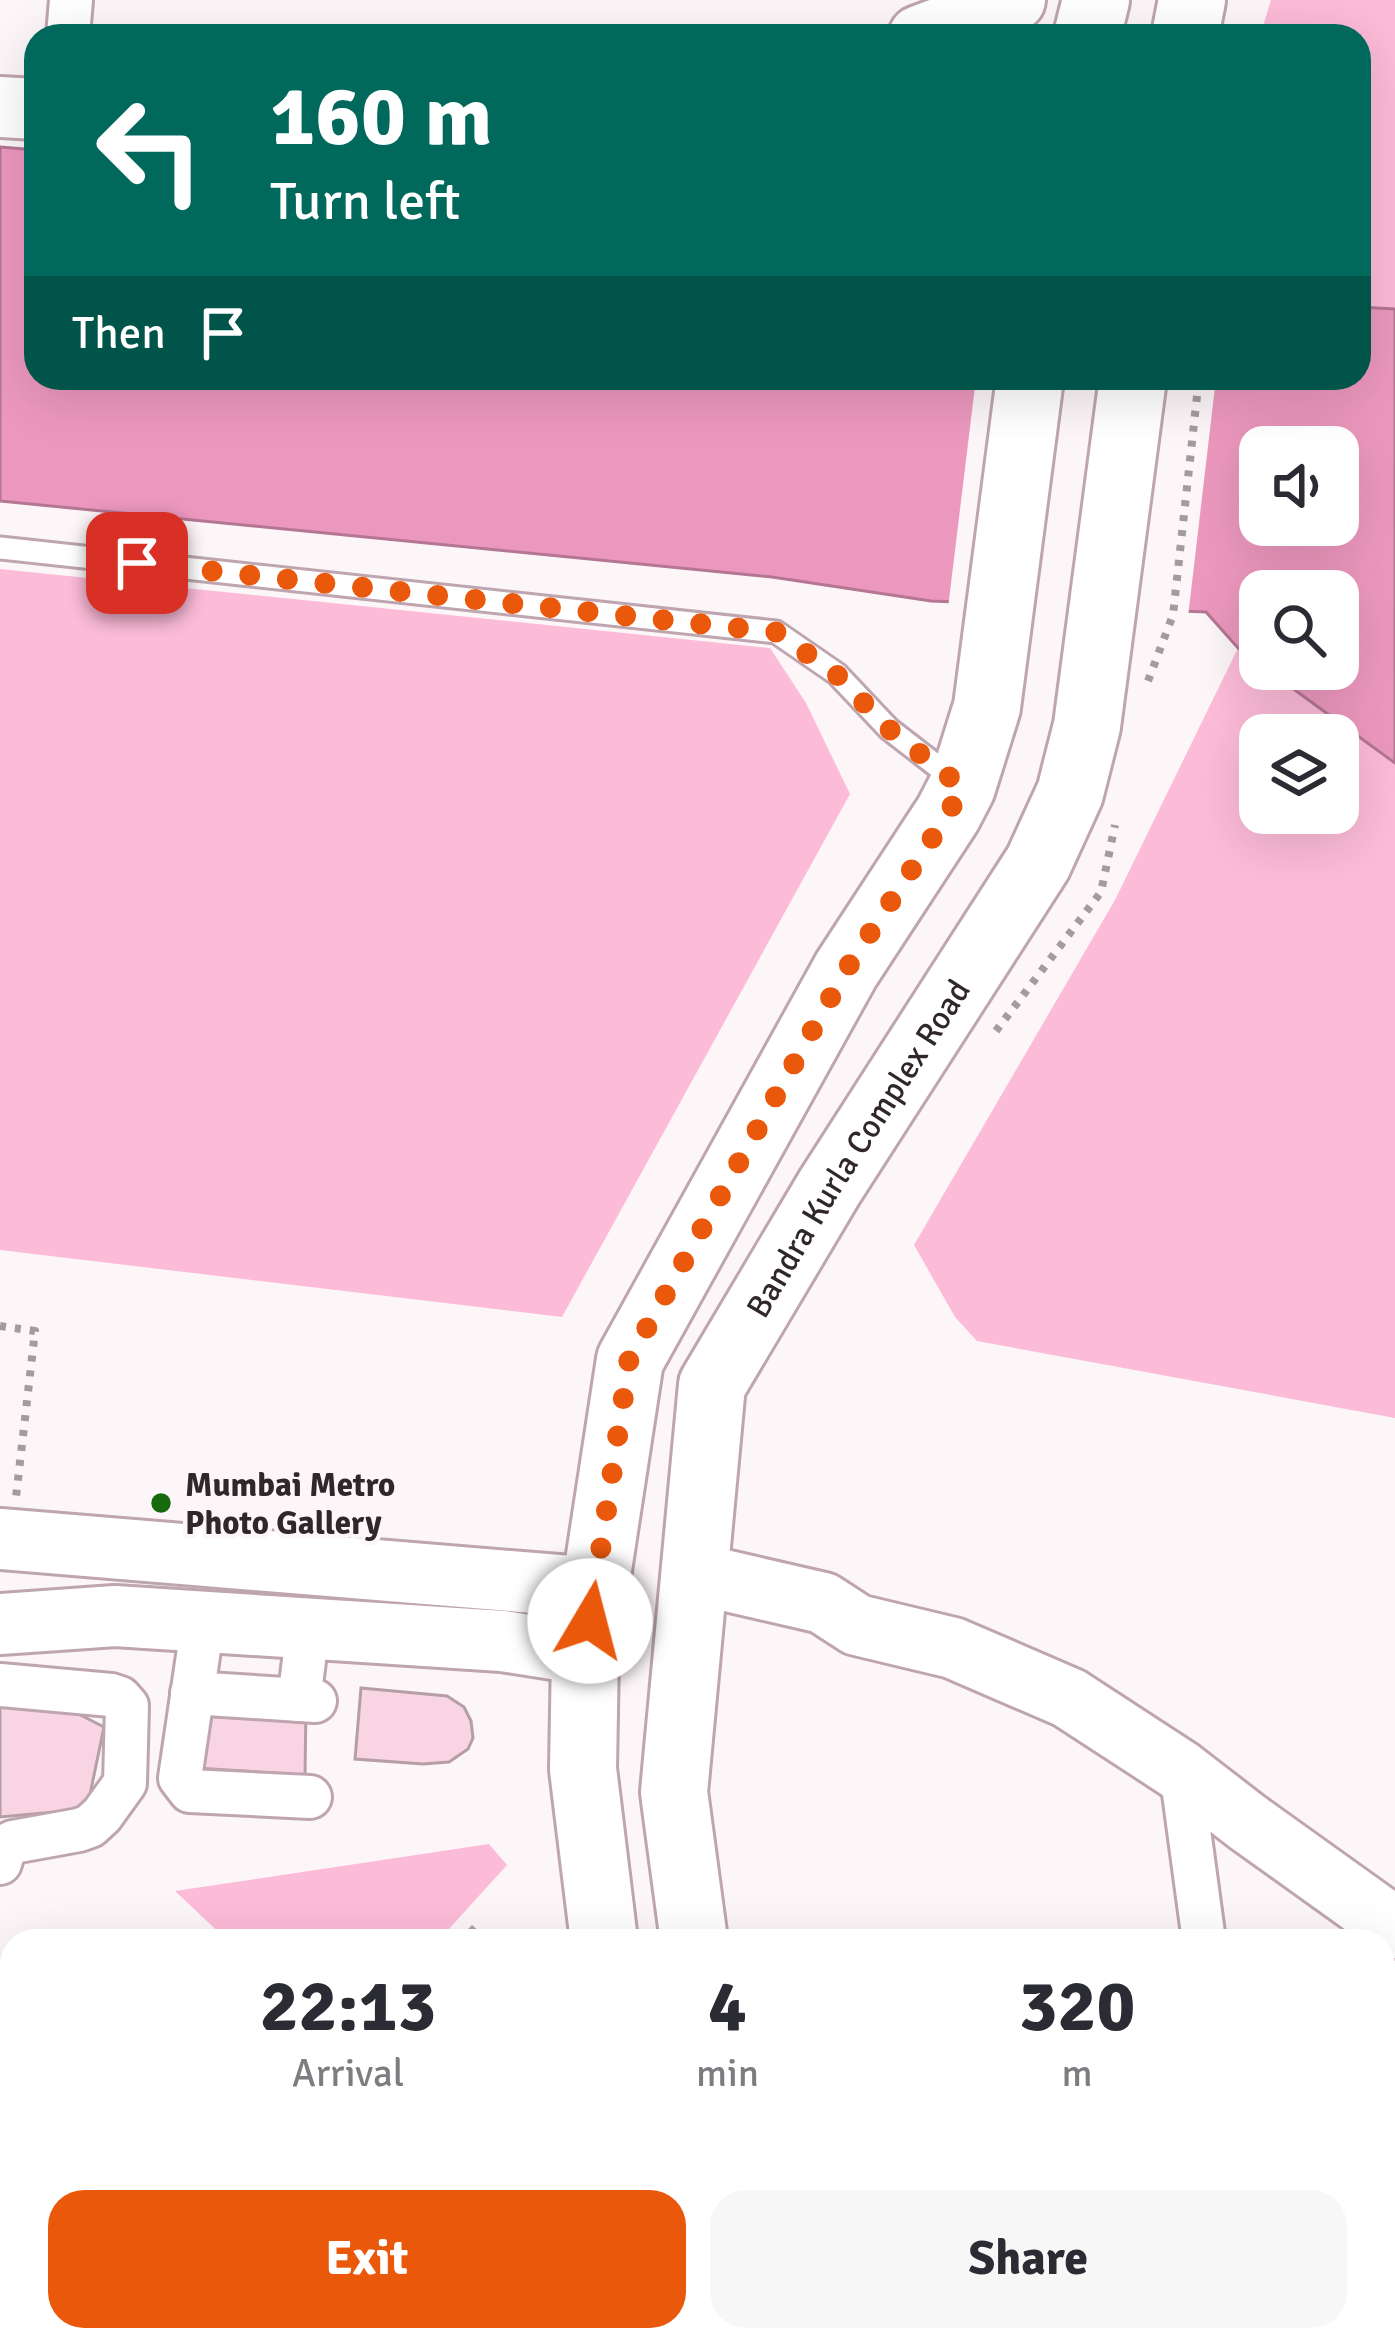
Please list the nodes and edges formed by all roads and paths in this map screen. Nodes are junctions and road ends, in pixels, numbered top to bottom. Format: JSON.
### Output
{"nodes":[{"id":1,"x":1015,"y":0,"type":"edge"},
{"id":2,"x":1092,"y":17,"type":"edge"},
{"id":3,"x":951,"y":24,"type":"edge"},
{"id":4,"x":1057,"y":24,"type":"edge"},
{"id":5,"x":1028,"y":390,"type":"edge"},
{"id":6,"x":1131,"y":390,"type":"edge"},
{"id":7,"x":1198,"y":390,"type":"edge"},
{"id":8,"x":0,"y":548,"type":"edge"},
{"id":9,"x":1173,"y":615,"type":"dead end"},
{"id":10,"x":962,"y":787,"type":"junction"},
{"id":11,"x":0,"y":1326,"type":"edge"},
{"id":12,"x":5,"y":1539,"type":"edge"},
{"id":13,"x":595,"y":1588,"type":"junction"},
{"id":14,"x":691,"y":1597,"type":"junction"},
{"id":15,"x":203,"y":1622,"type":"junction"},
{"id":16,"x":0,"y":1624,"type":"edge"},
{"id":17,"x":308,"y":1628,"type":"junction"},
{"id":18,"x":585,"y":1654,"type":"junction"},
{"id":19,"x":0,"y":1685,"type":"edge"},
{"id":20,"x":192,"y":1693,"type":"junction"},
{"id":21,"x":1181,"y":1771,"type":"junction"},
{"id":22,"x":310,"y":1797,"type":"dead end"},
{"id":23,"x":0,"y":1863,"type":"edge"},
{"id":24,"x":1395,"y":1928,"type":"edge"},
{"id":25,"x":603,"y":1929,"type":"edge"},
{"id":26,"x":692,"y":1929,"type":"edge"},
{"id":27,"x":1202,"y":1929,"type":"edge"}],
"edges":[{"from":1,"to":3,"type":"street"},
{"from":2,"to":4,"type":"street"},
{"from":5,"to":10,"type":"main road"},
{"from":6,"to":14,"type":"main road","name":"Bandra Kurla Complex Road"},
{"from":7,"to":9,"type":"path"},
{"from":8,"to":10,"type":"lane"},
{"from":10,"to":13,"type":"main road"},
{"from":11,"to":12,"type":"path"},
{"from":12,"to":13,"type":"street"},
{"from":13,"to":18,"type":"main road"},
{"from":14,"to":21,"type":"street"},
{"from":14,"to":26,"type":"main road","name":"Bandra Kurla Complex Road"},
{"from":15,"to":16,"type":"street"},
{"from":15,"to":17,"type":"street"},
{"from":15,"to":20,"type":"street"},
{"from":17,"to":18,"type":"street"},
{"from":17,"to":20,"type":"street"},
{"from":18,"to":25,"type":"main road"},
{"from":19,"to":23,"type":"street"},
{"from":20,"to":22,"type":"street"},
{"from":21,"to":24,"type":"street"},
{"from":21,"to":27,"type":"street"}]}
